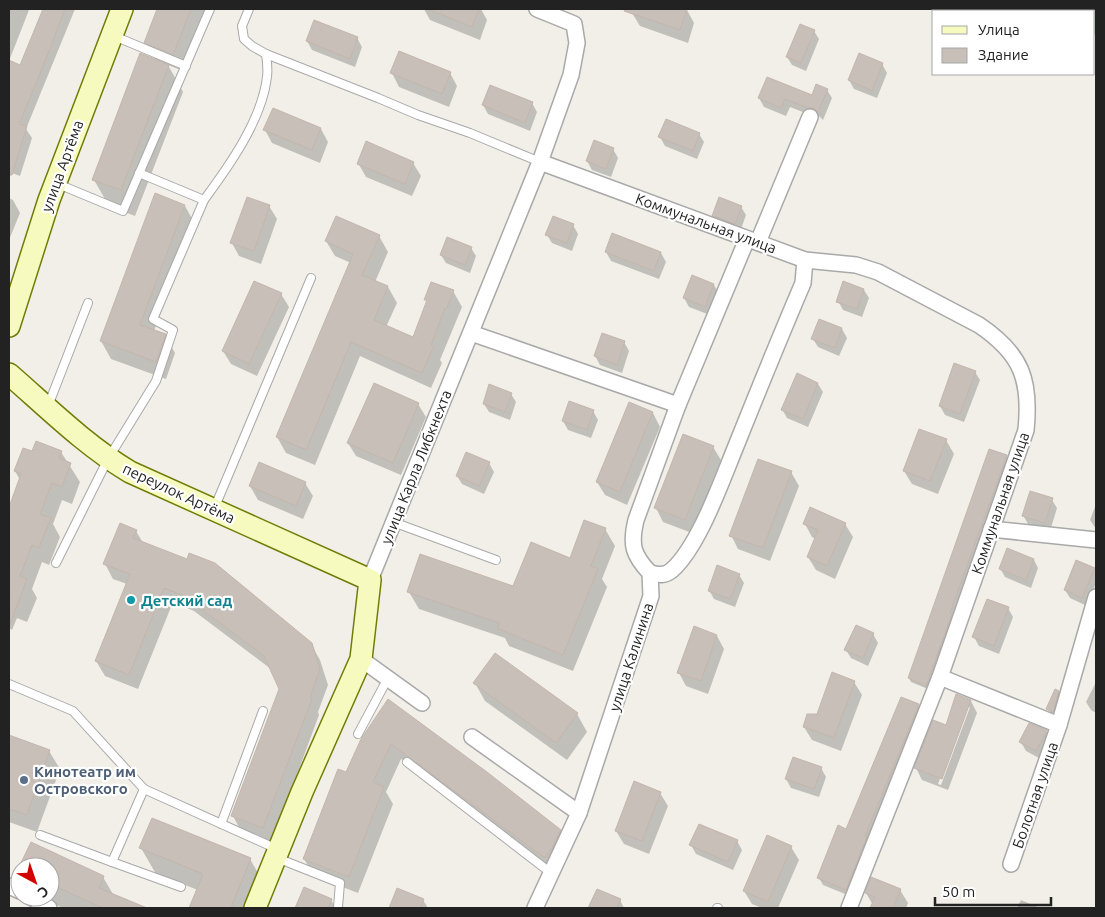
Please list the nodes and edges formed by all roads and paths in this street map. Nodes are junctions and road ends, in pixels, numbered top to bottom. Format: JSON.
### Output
{"nodes":[{"id":1,"x":122,"y":9,"type":"edge"},
{"id":2,"x":210,"y":9,"type":"edge"},
{"id":3,"x":249,"y":9,"type":"edge"},
{"id":4,"x":537,"y":9,"type":"edge"},
{"id":5,"x":111,"y":35,"type":"junction"},
{"id":6,"x":266,"y":54,"type":"junction"},
{"id":7,"x":186,"y":66,"type":"junction"},
{"id":8,"x":810,"y":117,"type":"dead end"},
{"id":9,"x":540,"y":162,"type":"junction"},
{"id":10,"x":139,"y":174,"type":"junction"},
{"id":11,"x":56,"y":183,"type":"junction"},
{"id":12,"x":204,"y":200,"type":"junction"},
{"id":13,"x":753,"y":240,"type":"junction"},
{"id":14,"x":805,"y":260,"type":"junction"},
{"id":15,"x":312,"y":278,"type":"dead end"},
{"id":16,"x":88,"y":303,"type":"dead end"},
{"id":17,"x":9,"y":326,"type":"edge"},
{"id":18,"x":471,"y":333,"type":"junction"},
{"id":19,"x":9,"y":374,"type":"edge"},
{"id":20,"x":678,"y":405,"type":"junction"},
{"id":21,"x":47,"y":408,"type":"junction"},
{"id":22,"x":108,"y":459,"type":"junction"},
{"id":23,"x":214,"y":509,"type":"junction"},
{"id":24,"x":393,"y":522,"type":"junction"},
{"id":25,"x":991,"y":529,"type":"junction"},
{"id":26,"x":1096,"y":540,"type":"edge"},
{"id":27,"x":496,"y":560,"type":"dead end"},
{"id":28,"x":56,"y":562,"type":"dead end"},
{"id":29,"x":650,"y":573,"type":"junction"},
{"id":30,"x":370,"y":580,"type":"junction"},
{"id":31,"x":1096,"y":597,"type":"edge"},
{"id":32,"x":361,"y":658,"type":"junction"},
{"id":33,"x":388,"y":678,"type":"junction"},
{"id":34,"x":940,"y":678,"type":"junction"},
{"id":35,"x":9,"y":684,"type":"edge"},
{"id":36,"x":422,"y":703,"type":"dead end"},
{"id":37,"x":263,"y":711,"type":"dead end"},
{"id":38,"x":1059,"y":725,"type":"junction"},
{"id":39,"x":358,"y":734,"type":"dead end"},
{"id":40,"x":472,"y":737,"type":"dead end"},
{"id":41,"x":407,"y":762,"type":"dead end"},
{"id":42,"x":144,"y":789,"type":"junction"},
{"id":43,"x":579,"y":813,"type":"junction"},
{"id":44,"x":221,"y":824,"type":"junction"},
{"id":45,"x":40,"y":835,"type":"dead end"},
{"id":46,"x":277,"y":854,"type":"junction"},
{"id":47,"x":112,"y":862,"type":"junction"},
{"id":48,"x":1011,"y":864,"type":"dead end"},
{"id":49,"x":551,"y":873,"type":"junction"},
{"id":50,"x":181,"y":888,"type":"dead end"},
{"id":51,"x":338,"y":907,"type":"dead end"},
{"id":52,"x":255,"y":908,"type":"edge"},
{"id":53,"x":535,"y":908,"type":"edge"},
{"id":54,"x":849,"y":908,"type":"edge"}],
"edges":[{"from":1,"to":5,"type":"street","name":"улица Артёма"},
{"from":2,"to":7,"type":"lane"},
{"from":3,"to":6,"type":"lane"},
{"from":4,"to":9,"type":"street","name":"улица Карла Либкнехта"},
{"from":5,"to":7,"type":"lane"},
{"from":5,"to":11,"type":"street","name":"улица Артёма"},
{"from":6,"to":9,"type":"lane"},
{"from":6,"to":12,"type":"lane"},
{"from":7,"to":10,"type":"lane"},
{"from":8,"to":13,"type":"street"},
{"from":9,"to":13,"type":"street","name":"Коммунальная улица"},
{"from":9,"to":18,"type":"street","name":"улица Карла Либкнехта"},
{"from":10,"to":11,"type":"lane"},
{"from":10,"to":12,"type":"lane"},
{"from":11,"to":17,"type":"street","name":"улица Артёма"},
{"from":12,"to":22,"type":"lane"},
{"from":13,"to":14,"type":"street","name":"Коммунальная улица"},
{"from":13,"to":20,"type":"street"},
{"from":14,"to":25,"type":"street","name":"Коммунальная улица"},
{"from":14,"to":29,"type":"street"},
{"from":15,"to":23,"type":"lane"},
{"from":16,"to":21,"type":"lane"},
{"from":18,"to":20,"type":"street"},
{"from":18,"to":24,"type":"street","name":"улица Карла Либкнехта"},
{"from":19,"to":21,"type":"street","name":"переулок Артёма"},
{"from":20,"to":29,"type":"street"},
{"from":21,"to":22,"type":"street","name":"переулок Артёма"},
{"from":22,"to":23,"type":"street","name":"переулок Артёма"},
{"from":22,"to":28,"type":"lane"},
{"from":23,"to":30,"type":"street","name":"переулок Артёма"},
{"from":24,"to":27,"type":"lane"},
{"from":24,"to":30,"type":"street","name":"улица Карла Либкнехта"},
{"from":25,"to":26,"type":"street"},
{"from":25,"to":34,"type":"street","name":"Коммунальная улица"},
{"from":29,"to":43,"type":"street","name":"улица Калинина"},
{"from":30,"to":32,"type":"street","name":"улица Карла Либкнехта"},
{"from":31,"to":38,"type":"street","name":"Болотная улица"},
{"from":32,"to":33,"type":"street"},
{"from":32,"to":46,"type":"street","name":"улица Карла Либкнехта"},
{"from":33,"to":36,"type":"street"},
{"from":33,"to":39,"type":"lane"},
{"from":34,"to":38,"type":"street"},
{"from":34,"to":54,"type":"street","name":"Коммунальная улица"},
{"from":35,"to":42,"type":"lane"},
{"from":37,"to":44,"type":"lane"},
{"from":38,"to":48,"type":"street","name":"Болотная улица"},
{"from":40,"to":43,"type":"street"},
{"from":41,"to":49,"type":"lane"},
{"from":42,"to":44,"type":"lane"},
{"from":42,"to":47,"type":"lane"},
{"from":43,"to":49,"type":"street","name":"улица Калинина"},
{"from":44,"to":46,"type":"lane"},
{"from":45,"to":47,"type":"lane"},
{"from":46,"to":51,"type":"lane"},
{"from":46,"to":52,"type":"street","name":"улица Карла Либкнехта"},
{"from":47,"to":50,"type":"lane"},
{"from":49,"to":53,"type":"street","name":"улица Калинина"}]}
